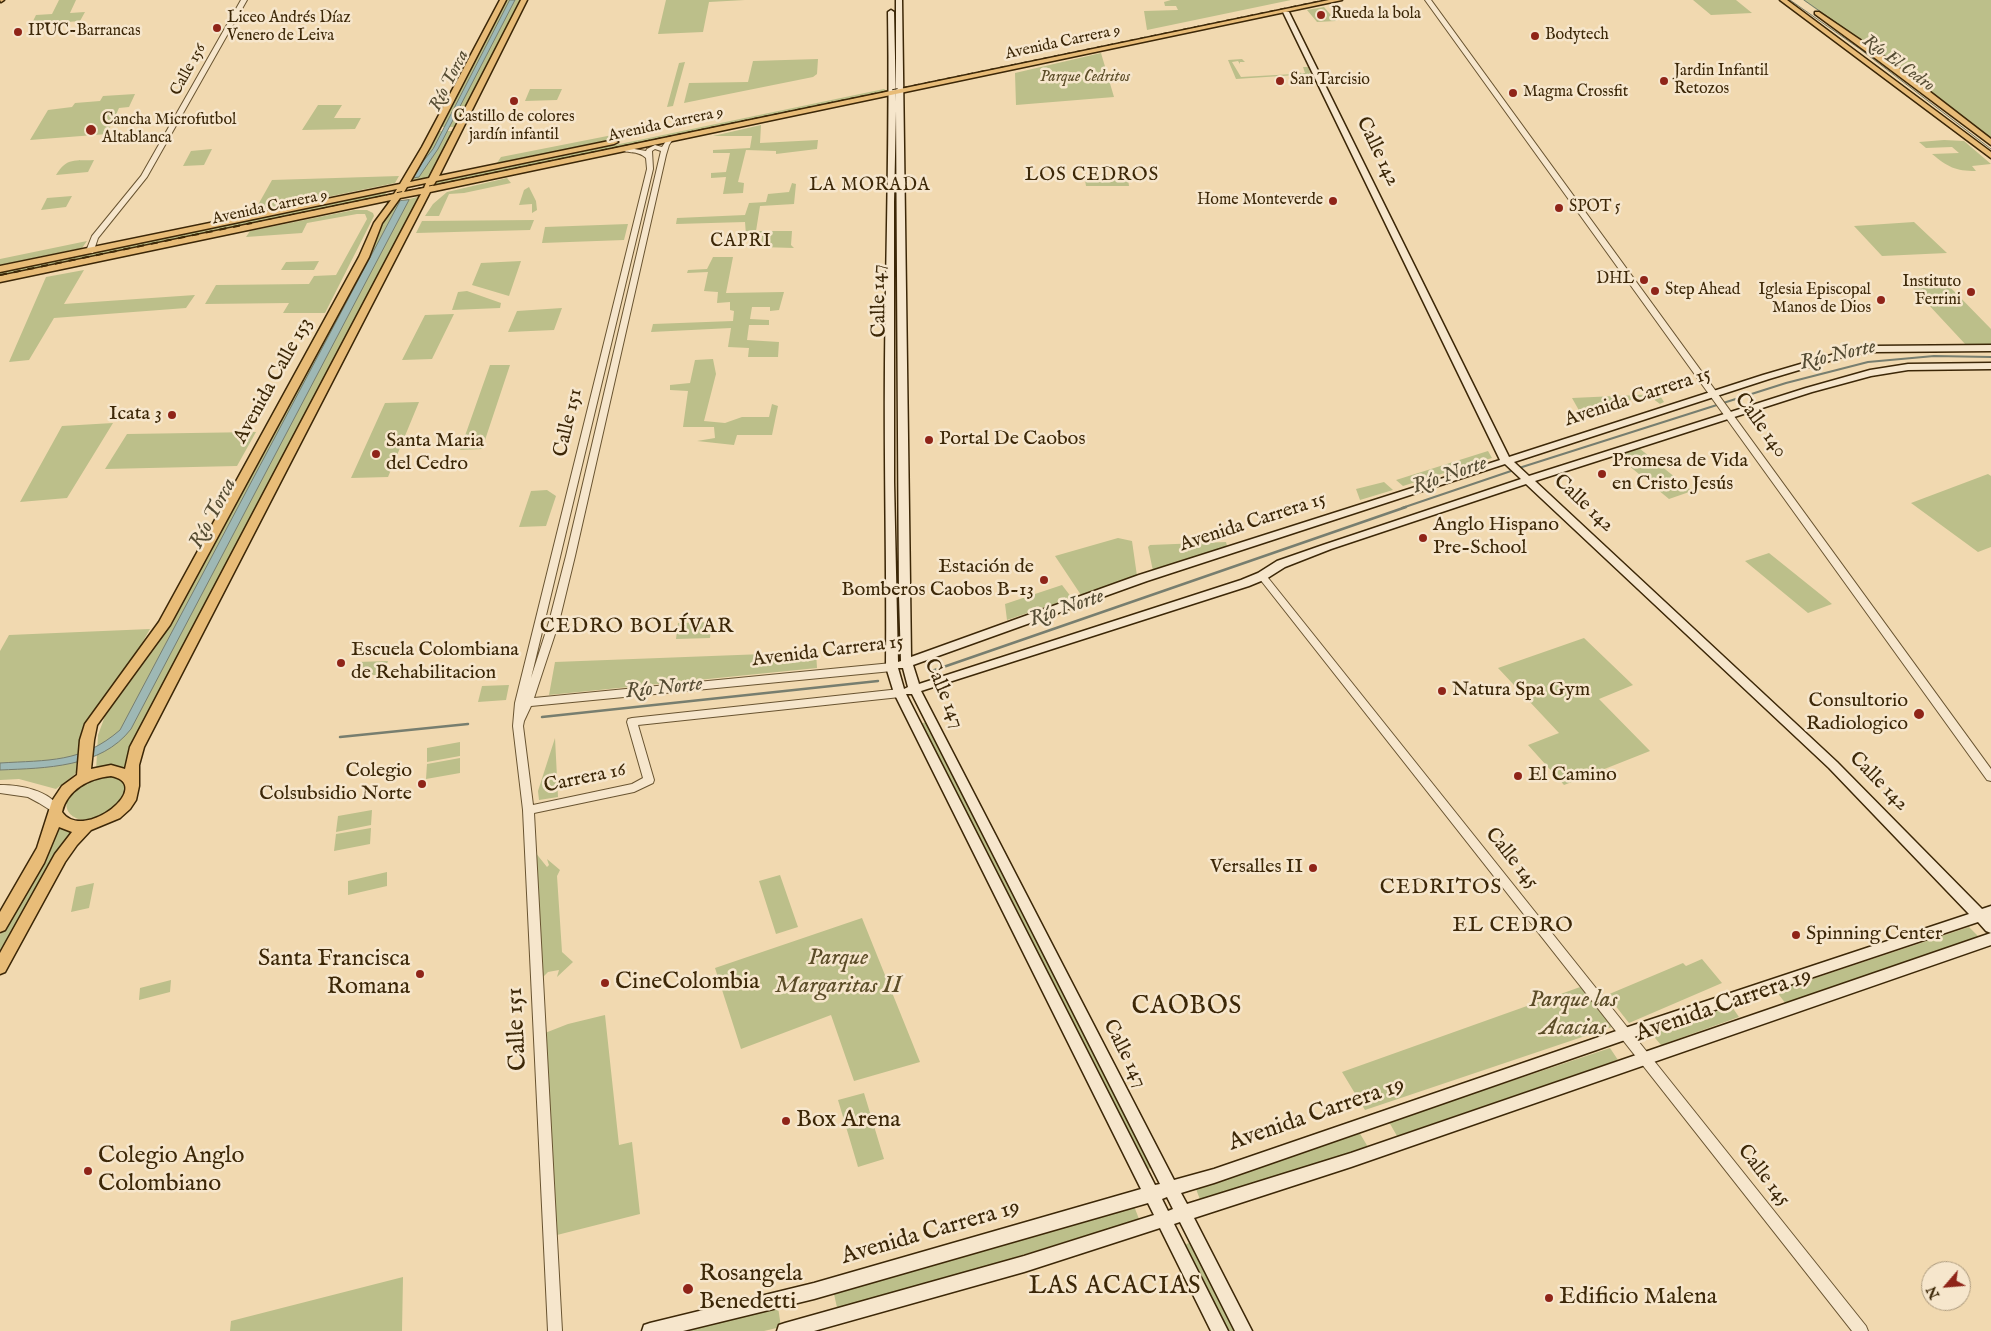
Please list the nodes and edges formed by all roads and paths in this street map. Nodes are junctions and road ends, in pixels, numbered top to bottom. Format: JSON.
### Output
{"nodes":[{"id":1,"x":244,"y":0,"type":"edge"},
{"id":2,"x":503,"y":0,"type":"edge"},
{"id":3,"x":524,"y":0,"type":"edge"},
{"id":4,"x":899,"y":0,"type":"edge"},
{"id":5,"x":1306,"y":0,"type":"edge"},
{"id":6,"x":1339,"y":0,"type":"edge"},
{"id":7,"x":1428,"y":0,"type":"edge"},
{"id":8,"x":1783,"y":0,"type":"edge"},
{"id":9,"x":1797,"y":0,"type":"edge"},
{"id":10,"x":891,"y":4,"type":"dead end"},
{"id":11,"x":1804,"y":5,"type":"dead end"},
{"id":12,"x":1812,"y":10,"type":"dead end"},
{"id":13,"x":1286,"y":12,"type":"junction"},
{"id":14,"x":1899,"y":85,"type":"junction"},
{"id":15,"x":1914,"y":85,"type":"junction"},
{"id":16,"x":896,"y":91,"type":"junction"},
{"id":17,"x":670,"y":139,"type":"junction"},
{"id":18,"x":1991,"y":143,"type":"edge"},
{"id":19,"x":623,"y":149,"type":"junction"},
{"id":20,"x":664,"y":150,"type":"junction"},
{"id":21,"x":1991,"y":156,"type":"edge"},
{"id":22,"x":650,"y":158,"type":"junction"},
{"id":23,"x":440,"y":168,"type":"junction"},
{"id":24,"x":460,"y":179,"type":"junction"},
{"id":25,"x":434,"y":180,"type":"junction"},
{"id":26,"x":428,"y":190,"type":"junction"},
{"id":27,"x":402,"y":191,"type":"junction"},
{"id":28,"x":361,"y":205,"type":"junction"},
{"id":29,"x":416,"y":213,"type":"junction"},
{"id":30,"x":385,"y":214,"type":"junction"},
{"id":31,"x":90,"y":251,"type":"junction"},
{"id":32,"x":0,"y":269,"type":"edge"},
{"id":33,"x":0,"y":279,"type":"edge"},
{"id":34,"x":618,"y":321,"type":"junction"},
{"id":35,"x":1991,"y":348,"type":"edge"},
{"id":36,"x":1991,"y":366,"type":"edge"},
{"id":37,"x":1714,"y":395,"type":"junction"},
{"id":38,"x":1728,"y":413,"type":"junction"},
{"id":39,"x":1507,"y":461,"type":"junction"},
{"id":40,"x":1526,"y":479,"type":"junction"},
{"id":41,"x":575,"y":536,"type":"junction"},
{"id":42,"x":561,"y":537,"type":"junction"},
{"id":43,"x":1262,"y":576,"type":"junction"},
{"id":44,"x":906,"y":664,"type":"junction"},
{"id":45,"x":892,"y":666,"type":"junction"},
{"id":46,"x":908,"y":692,"type":"junction"},
{"id":47,"x":524,"y":702,"type":"junction"},
{"id":48,"x":85,"y":771,"type":"junction"},
{"id":49,"x":1991,"y":778,"type":"edge"},
{"id":50,"x":0,"y":789,"type":"edge"},
{"id":51,"x":132,"y":789,"type":"junction"},
{"id":52,"x":528,"y":810,"type":"junction"},
{"id":53,"x":55,"y":811,"type":"junction"},
{"id":54,"x":86,"y":827,"type":"junction"},
{"id":55,"x":1986,"y":914,"type":"edge"},
{"id":56,"x":0,"y":926,"type":"edge"},
{"id":57,"x":1991,"y":927,"type":"edge"},
{"id":58,"x":1991,"y":939,"type":"edge"},
{"id":59,"x":0,"y":967,"type":"edge"},
{"id":60,"x":1625,"y":1034,"type":"junction"},
{"id":61,"x":1644,"y":1058,"type":"junction"},
{"id":62,"x":1169,"y":1188,"type":"junction"},
{"id":63,"x":1150,"y":1194,"type":"junction"},
{"id":64,"x":1183,"y":1214,"type":"junction"},
{"id":65,"x":1164,"y":1220,"type":"junction"},
{"id":66,"x":555,"y":1331,"type":"edge"},
{"id":67,"x":650,"y":1331,"type":"edge"},
{"id":68,"x":784,"y":1331,"type":"edge"},
{"id":69,"x":1220,"y":1331,"type":"edge"},
{"id":70,"x":1244,"y":1331,"type":"edge"},
{"id":71,"x":1861,"y":1331,"type":"edge"}],
"edges":[{"from":1,"to":31,"type":"street","name":"Calle 156"},
{"from":2,"to":27,"type":"main road","name":"Avenida Calle 153"},
{"from":3,"to":23,"type":"main road"},
{"from":4,"to":16,"type":"main road","name":"Calle 147"},
{"from":5,"to":16,"type":"main road","name":"Avenida Carrera 9"},
{"from":6,"to":13,"type":"main road","name":"Avenida Carrera 9"},
{"from":7,"to":37,"type":"street","name":"Calle 140"},
{"from":8,"to":14,"type":"main road"},
{"from":9,"to":11,"type":"main road"},
{"from":10,"to":16,"type":"main road","name":"Calle 147"},
{"from":12,"to":15,"type":"main road"},
{"from":13,"to":16,"type":"main road","name":"Avenida Carrera 9"},
{"from":13,"to":39,"type":"main road","name":"Calle 142"},
{"from":14,"to":15,"type":"main road"},
{"from":14,"to":21,"type":"main road"},
{"from":15,"to":18,"type":"main road"},
{"from":16,"to":17,"type":"main road","name":"Avenida Carrera 9"},
{"from":16,"to":24,"type":"main road","name":"Avenida Carrera 9"},
{"from":16,"to":44,"type":"main road","name":"Calle 147"},
{"from":16,"to":45,"type":"main road","name":"Calle 147"},
{"from":17,"to":19,"type":"main road","name":"Avenida Carrera 9"},
{"from":17,"to":20,"type":"street","name":"Calle 151"},
{"from":19,"to":22,"type":"street"},
{"from":19,"to":24,"type":"main road","name":"Avenida Carrera 9"},
{"from":20,"to":22,"type":"street"},
{"from":20,"to":34,"type":"street","name":"Calle 151"},
{"from":22,"to":34,"type":"street","name":"Calle 151"},
{"from":23,"to":24,"type":"main road"},
{"from":23,"to":25,"type":"main road"},
{"from":24,"to":25,"type":"main road","name":"Avenida Carrera 9"},
{"from":24,"to":26,"type":"main road","name":"Avenida Carrera 9"},
{"from":24,"to":29,"type":"main road"},
{"from":25,"to":26,"type":"main road"},
{"from":25,"to":27,"type":"main road","name":"Avenida Carrera 9"},
{"from":26,"to":27,"type":"main road","name":"Avenida Carrera 9"},
{"from":26,"to":29,"type":"main road"},
{"from":27,"to":28,"type":"main road","name":"Avenida Carrera 9"},
{"from":27,"to":30,"type":"main road","name":"Avenida Calle 153"},
{"from":27,"to":31,"type":"main road","name":"Avenida Carrera 9"},
{"from":28,"to":30,"type":"main road"},
{"from":28,"to":33,"type":"main road","name":"Avenida Carrera 9"},
{"from":29,"to":51,"type":"main road"},
{"from":30,"to":48,"type":"main road","name":"Avenida Calle 153"},
{"from":31,"to":32,"type":"main road","name":"Avenida Carrera 9"},
{"from":34,"to":41,"type":"street","name":"Calle 151"},
{"from":34,"to":42,"type":"street","name":"Calle 151"},
{"from":35,"to":37,"type":"main road","name":"Avenida Carrera 15"},
{"from":36,"to":38,"type":"main road"},
{"from":37,"to":38,"type":"street","name":"Calle 140"},
{"from":37,"to":39,"type":"main road","name":"Avenida Carrera 15"},
{"from":38,"to":40,"type":"main road"},
{"from":38,"to":49,"type":"street","name":"Calle 140"},
{"from":39,"to":40,"type":"main road","name":"Calle 142"},
{"from":39,"to":44,"type":"main road","name":"Avenida Carrera 15"},
{"from":40,"to":43,"type":"main road"},
{"from":40,"to":55,"type":"main road","name":"Calle 142"},
{"from":41,"to":42,"type":"street"},
{"from":41,"to":47,"type":"street","name":"Calle 151"},
{"from":42,"to":47,"type":"street","name":"Calle 151"},
{"from":43,"to":46,"type":"main road"},
{"from":43,"to":60,"type":"street","name":"Calle 145"},
{"from":44,"to":45,"type":"main road","name":"Avenida Carrera 15"},
{"from":44,"to":46,"type":"main road","name":"Calle 147"},
{"from":45,"to":46,"type":"main road","name":"Calle 147"},
{"from":45,"to":47,"type":"street","name":"Avenida Carrera 15"},
{"from":46,"to":52,"type":"street","name":"Carrera 16"},
{"from":46,"to":62,"type":"main road","name":"Calle 147"},
{"from":46,"to":63,"type":"main road","name":"Calle 147"},
{"from":47,"to":52,"type":"street","name":"Calle 151"},
{"from":48,"to":51,"type":"main road"},
{"from":48,"to":53,"type":"main road"},
{"from":50,"to":53,"type":"street"},
{"from":51,"to":54,"type":"main road"},
{"from":52,"to":66,"type":"street","name":"Calle 151"},
{"from":53,"to":54,"type":"main road"},
{"from":53,"to":56,"type":"main road"},
{"from":54,"to":59,"type":"main road"},
{"from":55,"to":57,"type":"main road","name":"Calle 142"},
{"from":55,"to":60,"type":"main road","name":"Avenida Carrera 19"},
{"from":58,"to":61,"type":"main road","name":"Avenida Carrera 19"},
{"from":60,"to":61,"type":"street","name":"Calle 145"},
{"from":60,"to":62,"type":"main road","name":"Avenida Carrera 19"},
{"from":61,"to":64,"type":"main road","name":"Avenida Carrera 19"},
{"from":61,"to":71,"type":"street","name":"Calle 145"},
{"from":62,"to":63,"type":"main road","name":"Avenida Carrera 19"},
{"from":62,"to":64,"type":"main road","name":"Calle 147"},
{"from":63,"to":65,"type":"main road","name":"Calle 147"},
{"from":63,"to":67,"type":"main road","name":"Avenida Carrera 19"},
{"from":64,"to":65,"type":"main road","name":"Avenida Carrera 19"},
{"from":64,"to":70,"type":"main road","name":"Calle 147"},
{"from":65,"to":68,"type":"main road","name":"Avenida Carrera 19"},
{"from":65,"to":69,"type":"main road","name":"Calle 147"}]}
